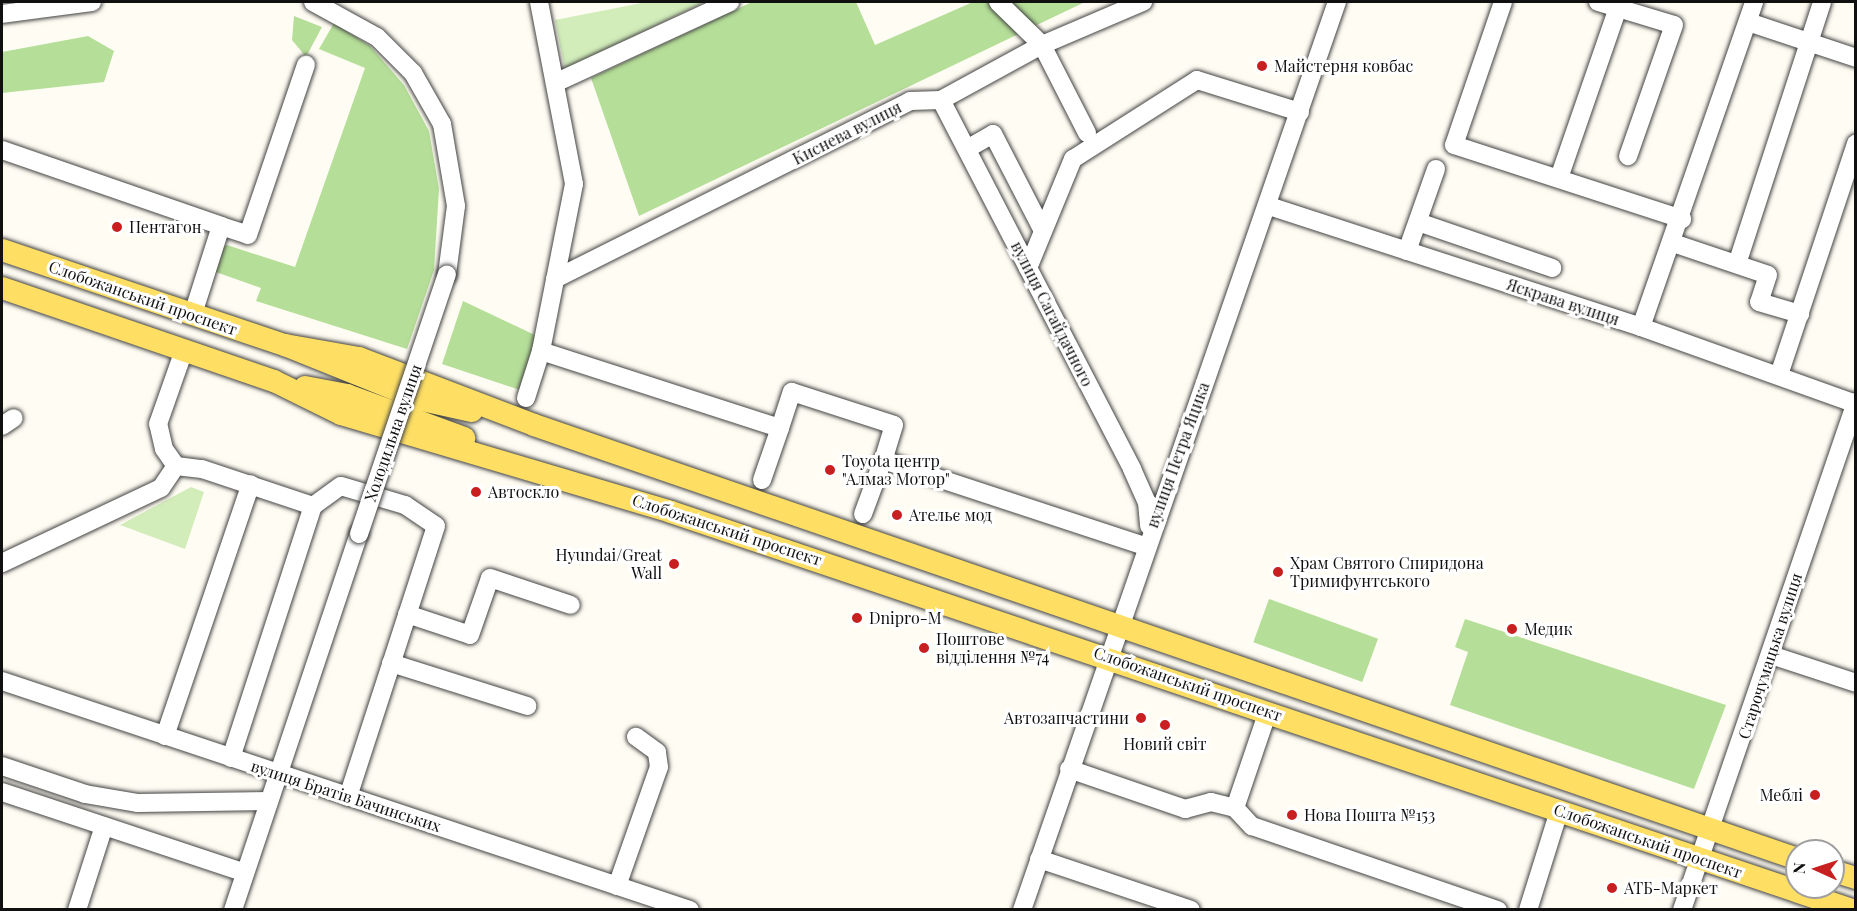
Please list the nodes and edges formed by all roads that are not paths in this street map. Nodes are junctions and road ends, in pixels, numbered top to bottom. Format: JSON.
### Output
{"nodes":[{"id":1,"x":92,"y":2,"type":"edge"},
{"id":2,"x":313,"y":2,"type":"edge"},
{"id":3,"x":539,"y":2,"type":"edge"},
{"id":4,"x":730,"y":2,"type":"edge"},
{"id":5,"x":998,"y":2,"type":"edge"},
{"id":6,"x":1143,"y":2,"type":"edge"},
{"id":7,"x":1336,"y":2,"type":"edge"},
{"id":8,"x":1503,"y":2,"type":"edge"},
{"id":9,"x":1598,"y":2,"type":"edge"},
{"id":10,"x":1754,"y":2,"type":"edge"},
{"id":11,"x":1822,"y":2,"type":"edge"},
{"id":12,"x":1618,"y":4,"type":"edge"},
{"id":13,"x":2,"y":14,"type":"edge"},
{"id":14,"x":1748,"y":22,"type":"junction"},
{"id":15,"x":1809,"y":42,"type":"junction"},
{"id":16,"x":1042,"y":45,"type":"junction"},
{"id":17,"x":1856,"y":57,"type":"edge"},
{"id":18,"x":297,"y":75,"type":"dead end"},
{"id":19,"x":555,"y":83,"type":"junction"},
{"id":20,"x":940,"y":100,"type":"junction"},
{"id":21,"x":1300,"y":112,"type":"junction"},
{"id":22,"x":1087,"y":133,"type":"dead end"},
{"id":23,"x":1856,"y":143,"type":"edge"},
{"id":24,"x":967,"y":149,"type":"junction"},
{"id":25,"x":2,"y":150,"type":"edge"},
{"id":26,"x":1628,"y":156,"type":"dead end"},
{"id":27,"x":1436,"y":169,"type":"dead end"},
{"id":28,"x":1559,"y":178,"type":"junction"},
{"id":29,"x":1269,"y":206,"type":"junction"},
{"id":30,"x":1682,"y":219,"type":"junction"},
{"id":31,"x":1418,"y":222,"type":"junction"},
{"id":32,"x":221,"y":226,"type":"junction"},
{"id":33,"x":1043,"y":231,"type":"junction"},
{"id":34,"x":1673,"y":243,"type":"junction"},
{"id":35,"x":2,"y":250,"type":"edge"},
{"id":36,"x":1407,"y":251,"type":"junction"},
{"id":37,"x":1737,"y":264,"type":"junction"},
{"id":38,"x":1028,"y":268,"type":"junction"},
{"id":39,"x":1552,"y":268,"type":"dead end"},
{"id":40,"x":555,"y":279,"type":"junction"},
{"id":41,"x":2,"y":288,"type":"edge"},
{"id":42,"x":193,"y":314,"type":"junction"},
{"id":43,"x":1800,"y":314,"type":"junction"},
{"id":44,"x":1641,"y":327,"type":"junction"},
{"id":45,"x":184,"y":350,"type":"junction"},
{"id":46,"x":541,"y":351,"type":"junction"},
{"id":47,"x":1779,"y":375,"type":"junction"},
{"id":48,"x":526,"y":398,"type":"dead end"},
{"id":49,"x":1855,"y":403,"type":"edge"},
{"id":50,"x":780,"y":428,"type":"junction"},
{"id":51,"x":883,"y":460,"type":"junction"},
{"id":52,"x":176,"y":466,"type":"junction"},
{"id":53,"x":762,"y":480,"type":"dead end"},
{"id":54,"x":251,"y":484,"type":"junction"},
{"id":55,"x":313,"y":506,"type":"junction"},
{"id":56,"x":863,"y":514,"type":"dead end"},
{"id":57,"x":1148,"y":539,"type":"junction"},
{"id":58,"x":2,"y":563,"type":"edge"},
{"id":59,"x":571,"y":605,"type":"dead end"},
{"id":60,"x":407,"y":614,"type":"junction"},
{"id":61,"x":1118,"y":627,"type":"junction"},
{"id":62,"x":1771,"y":655,"type":"junction"},
{"id":63,"x":1108,"y":656,"type":"junction"},
{"id":64,"x":391,"y":663,"type":"junction"},
{"id":65,"x":2,"y":681,"type":"edge"},
{"id":66,"x":1856,"y":683,"type":"edge"},
{"id":67,"x":527,"y":706,"type":"dead end"},
{"id":68,"x":1268,"y":711,"type":"junction"},
{"id":69,"x":165,"y":736,"type":"junction"},
{"id":70,"x":636,"y":737,"type":"dead end"},
{"id":71,"x":231,"y":758,"type":"junction"},
{"id":72,"x":2,"y":766,"type":"edge"},
{"id":73,"x":1069,"y":769,"type":"junction"},
{"id":74,"x":278,"y":774,"type":"junction"},
{"id":75,"x":2,"y":792,"type":"edge"},
{"id":76,"x":348,"y":797,"type":"junction"},
{"id":77,"x":269,"y":801,"type":"junction"},
{"id":78,"x":1235,"y":808,"type":"junction"},
{"id":79,"x":1559,"y":811,"type":"junction"},
{"id":80,"x":104,"y":826,"type":"junction"},
{"id":81,"x":1710,"y":829,"type":"junction"},
{"id":82,"x":1785,"y":855,"type":"edge"},
{"id":83,"x":1039,"y":859,"type":"junction"},
{"id":84,"x":1700,"y":859,"type":"junction"},
{"id":85,"x":245,"y":873,"type":"junction"},
{"id":86,"x":617,"y":885,"type":"junction"},
{"id":87,"x":77,"y":909,"type":"edge"},
{"id":88,"x":233,"y":909,"type":"edge"},
{"id":89,"x":690,"y":909,"type":"edge"},
{"id":90,"x":1022,"y":909,"type":"edge"},
{"id":91,"x":1191,"y":909,"type":"edge"},
{"id":92,"x":1498,"y":909,"type":"edge"},
{"id":93,"x":1528,"y":909,"type":"edge"},
{"id":94,"x":1682,"y":909,"type":"edge"},
{"id":95,"x":1852,"y":909,"type":"edge"}],
"edges":[{"from":1,"to":13,"type":"street"},
{"from":2,"to":74,"type":"street","name":"Холодильна вулиця","bridge":true},
{"from":3,"to":19,"type":"street"},
{"from":4,"to":19,"type":"street"},
{"from":5,"to":16,"type":"street"},
{"from":6,"to":16,"type":"street","name":"Киснева вулиця"},
{"from":7,"to":21,"type":"street","name":"вулиця Петра Яцика"},
{"from":8,"to":28,"type":"street"},
{"from":9,"to":12,"type":"street"},
{"from":10,"to":14,"type":"street"},
{"from":11,"to":15,"type":"street"},
{"from":12,"to":26,"type":"street"},
{"from":12,"to":28,"type":"street"},
{"from":14,"to":15,"type":"street"},
{"from":14,"to":30,"type":"street"},
{"from":15,"to":17,"type":"street"},
{"from":15,"to":37,"type":"street"},
{"from":16,"to":20,"type":"street","name":"Киснева вулиця"},
{"from":16,"to":22,"type":"street"},
{"from":18,"to":32,"type":"street"},
{"from":19,"to":40,"type":"street"},
{"from":20,"to":24,"type":"street","name":"вулиця Сагайдачного"},
{"from":20,"to":40,"type":"street","name":"Киснева вулиця"},
{"from":21,"to":29,"type":"street","name":"вулиця Петра Яцика"},
{"from":21,"to":33,"type":"street"},
{"from":23,"to":43,"type":"street"},
{"from":24,"to":33,"type":"street"},
{"from":24,"to":38,"type":"street","name":"вулиця Сагайдачного"},
{"from":25,"to":32,"type":"street"},
{"from":27,"to":31,"type":"street"},
{"from":28,"to":30,"type":"street"},
{"from":29,"to":36,"type":"street","name":"Яскрава вулиця"},
{"from":29,"to":57,"type":"street","name":"вулиця Петра Яцика"},
{"from":30,"to":34,"type":"street"},
{"from":31,"to":36,"type":"street"},
{"from":31,"to":39,"type":"street"},
{"from":32,"to":42,"type":"street"},
{"from":33,"to":38,"type":"street"},
{"from":34,"to":37,"type":"street"},
{"from":34,"to":44,"type":"street"},
{"from":35,"to":42,"type":"main road","name":"Слобожанський проспект"},
{"from":36,"to":44,"type":"street","name":"Яскрава вулиця"},
{"from":37,"to":43,"type":"street"},
{"from":38,"to":57,"type":"street","name":"вулиця Сагайдачного"},
{"from":40,"to":46,"type":"street"},
{"from":41,"to":45,"type":"main road","name":"Слобожанський проспект"},
{"from":42,"to":61,"type":"main road","name":"Слобожанський проспект"},
{"from":43,"to":47,"type":"street"},
{"from":44,"to":47,"type":"street","name":"Яскрава вулиця"},
{"from":45,"to":52,"type":"street"},
{"from":45,"to":63,"type":"main road","name":"Слобожанський проспект"},
{"from":46,"to":48,"type":"street"},
{"from":46,"to":50,"type":"street"},
{"from":47,"to":49,"type":"street","name":"Яскрава вулиця"},
{"from":49,"to":62,"type":"street","name":"Старочумацька вулиця"},
{"from":50,"to":51,"type":"street"},
{"from":50,"to":53,"type":"street"},
{"from":51,"to":56,"type":"street"},
{"from":51,"to":57,"type":"street"},
{"from":52,"to":54,"type":"street"},
{"from":52,"to":58,"type":"street"},
{"from":54,"to":55,"type":"street"},
{"from":54,"to":69,"type":"street"},
{"from":55,"to":60,"type":"street"},
{"from":55,"to":71,"type":"street"},
{"from":57,"to":61,"type":"street","name":"вулиця Петра Яцика"},
{"from":59,"to":60,"type":"street"},
{"from":60,"to":64,"type":"street"},
{"from":61,"to":63,"type":"street","name":"вулиця Петра Яцика"},
{"from":61,"to":81,"type":"main road","name":"Слобожанський проспект"},
{"from":62,"to":66,"type":"street"},
{"from":62,"to":81,"type":"street","name":"Старочумацька вулиця"},
{"from":63,"to":68,"type":"main road","name":"Слобожанський проспект"},
{"from":63,"to":73,"type":"street","name":"вулиця Петра Яцика"},
{"from":64,"to":67,"type":"street"},
{"from":64,"to":76,"type":"street"},
{"from":65,"to":69,"type":"street","name":"вулиця Братів Бачинських"},
{"from":68,"to":78,"type":"street"},
{"from":68,"to":79,"type":"main road","name":"Слобожанський проспект"},
{"from":69,"to":71,"type":"street","name":"вулиця Братів Бачинських"},
{"from":70,"to":86,"type":"street"},
{"from":71,"to":74,"type":"street","name":"вулиця Братів Бачинських"},
{"from":72,"to":77,"type":"street"},
{"from":73,"to":78,"type":"street"},
{"from":73,"to":83,"type":"street","name":"вулиця Петра Яцика"},
{"from":74,"to":76,"type":"street","name":"вулиця Братів Бачинських"},
{"from":74,"to":77,"type":"street","name":"Холодильна вулиця"},
{"from":75,"to":80,"type":"street"},
{"from":76,"to":86,"type":"street","name":"вулиця Братів Бачинських"},
{"from":77,"to":85,"type":"street","name":"Холодильна вулиця"},
{"from":78,"to":92,"type":"street"},
{"from":79,"to":84,"type":"main road","name":"Слобожанський проспект"},
{"from":79,"to":93,"type":"street"},
{"from":80,"to":85,"type":"street"},
{"from":80,"to":87,"type":"street"},
{"from":81,"to":82,"type":"main road","name":"Слобожанський проспект"},
{"from":81,"to":84,"type":"street","name":"Старочумацька вулиця"},
{"from":83,"to":90,"type":"street","name":"вулиця Петра Яцика"},
{"from":83,"to":91,"type":"street"},
{"from":84,"to":94,"type":"street","name":"Старочумацька вулиця"},
{"from":84,"to":95,"type":"main road","name":"Слобожанський проспект"},
{"from":85,"to":88,"type":"street","name":"Холодильна вулиця"},
{"from":86,"to":89,"type":"street","name":"вулиця Братів Бачинських"}]}
